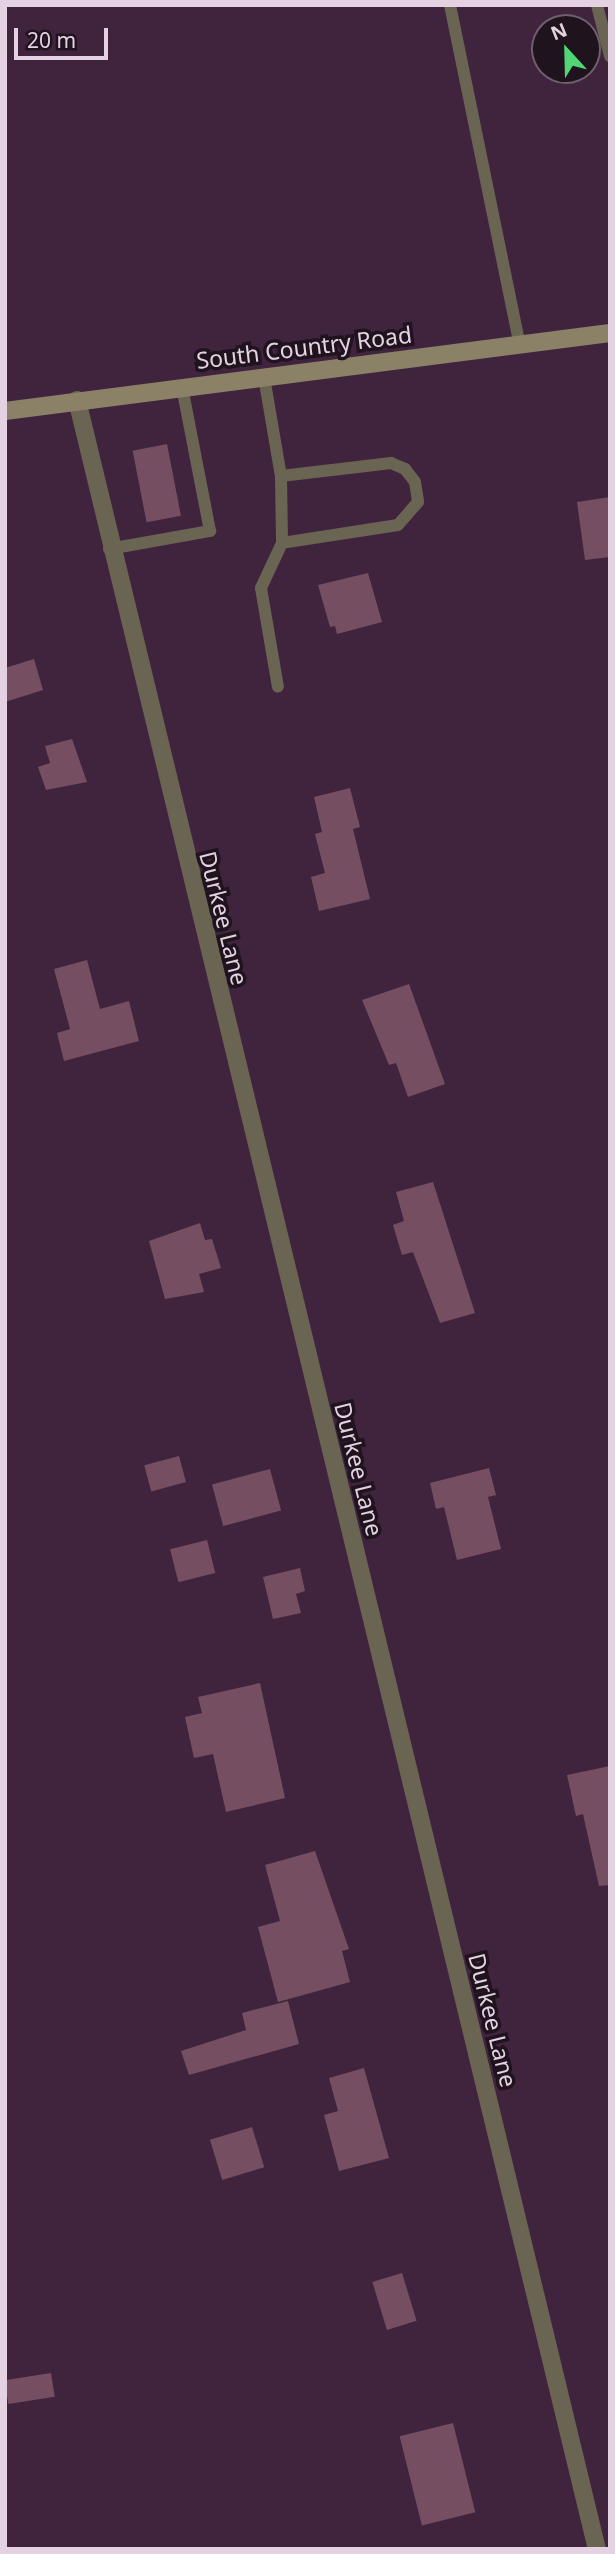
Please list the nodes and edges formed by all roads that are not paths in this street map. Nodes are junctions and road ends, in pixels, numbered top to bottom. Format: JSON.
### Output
{"nodes":[{"id":1,"x":450,"y":5,"type":"edge"},
{"id":2,"x":597,"y":5,"type":"edge"},
{"id":3,"x":610,"y":56,"type":"edge"},
{"id":4,"x":610,"y":332,"type":"edge"},
{"id":5,"x":520,"y":345,"type":"junction"},
{"id":6,"x":264,"y":377,"type":"junction"},
{"id":7,"x":181,"y":387,"type":"junction"},
{"id":8,"x":77,"y":400,"type":"junction"},
{"id":9,"x":5,"y":411,"type":"edge"},
{"id":10,"x":281,"y":476,"type":"junction"},
{"id":11,"x":282,"y":543,"type":"junction"},
{"id":12,"x":109,"y":549,"type":"junction"},
{"id":13,"x":278,"y":687,"type":"dead end"},
{"id":14,"x":597,"y":2549,"type":"edge"}],
"edges":[{"from":1,"to":5,"type":"lane"},
{"from":2,"to":3,"type":"lane"},
{"from":4,"to":5,"type":"main road","name":"South Country Road"},
{"from":5,"to":6,"type":"main road","name":"South Country Road"},
{"from":6,"to":7,"type":"main road","name":"South Country Road"},
{"from":6,"to":10,"type":"lane"},
{"from":7,"to":8,"type":"main road","name":"South Country Road"},
{"from":7,"to":12,"type":"lane"},
{"from":8,"to":9,"type":"main road","name":"South Country Road"},
{"from":8,"to":12,"type":"street","name":"Durkee Lane"},
{"from":10,"to":11,"type":"lane"},
{"from":10,"to":11,"type":"lane"},
{"from":11,"to":13,"type":"lane"},
{"from":12,"to":14,"type":"street","name":"Durkee Lane"}]}
